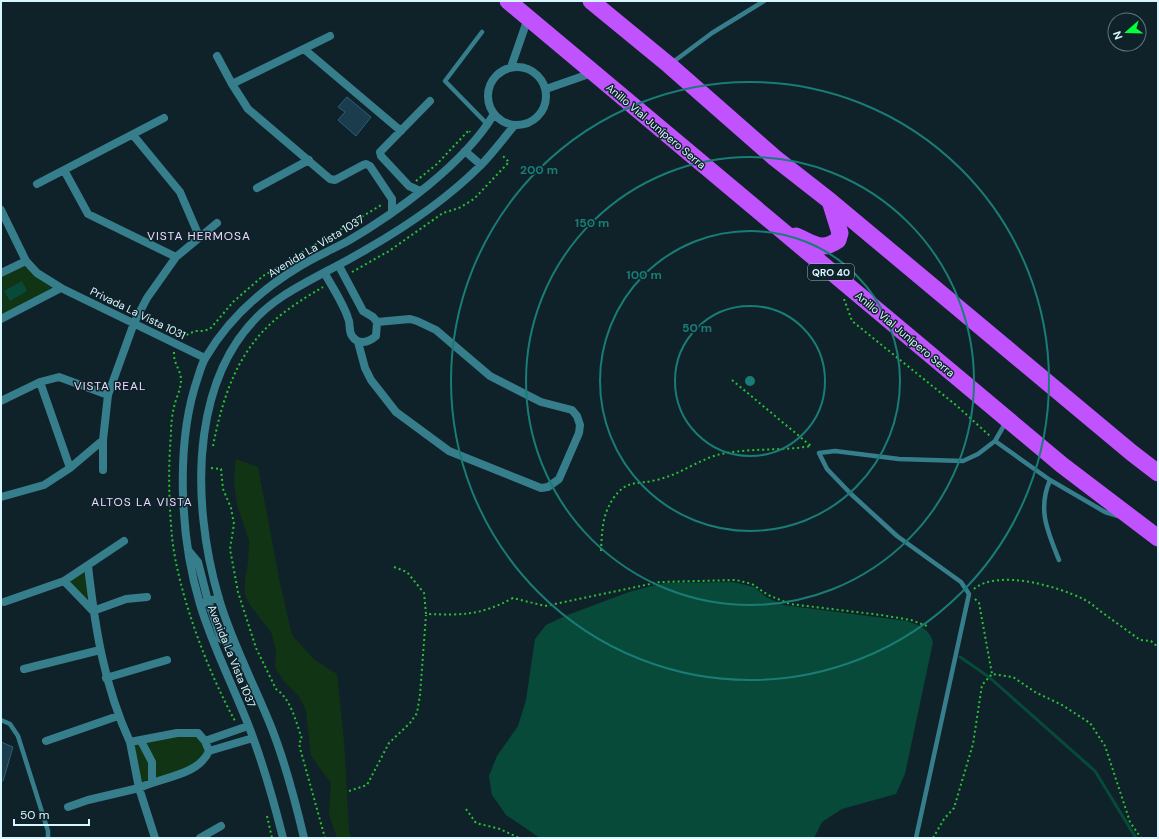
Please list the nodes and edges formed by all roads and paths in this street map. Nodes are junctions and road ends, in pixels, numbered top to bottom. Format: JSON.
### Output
{"nodes":[{"id":1,"x":508,"y":1,"type":"edge"},
{"id":2,"x":591,"y":1,"type":"edge"},
{"id":3,"x":764,"y":1,"type":"edge"},
{"id":4,"x":528,"y":18,"type":"junction"},
{"id":5,"x":482,"y":32,"type":"dead end"},
{"id":6,"x":330,"y":36,"type":"dead end"},
{"id":7,"x":304,"y":49,"type":"junction"},
{"id":8,"x":217,"y":56,"type":"dead end"},
{"id":9,"x":669,"y":65,"type":"junction"},
{"id":10,"x":511,"y":67,"type":"junction"},
{"id":11,"x":592,"y":73,"type":"junction"},
{"id":12,"x":232,"y":84,"type":"junction"},
{"id":13,"x":546,"y":89,"type":"junction"},
{"id":14,"x":430,"y":101,"type":"dead end"},
{"id":15,"x":494,"y":114,"type":"junction"},
{"id":16,"x":164,"y":118,"type":"dead end"},
{"id":17,"x":488,"y":125,"type":"junction"},
{"id":18,"x":514,"y":126,"type":"junction"},
{"id":19,"x":401,"y":131,"type":"junction"},
{"id":20,"x":133,"y":135,"type":"junction"},
{"id":21,"x":477,"y":138,"type":"junction"},
{"id":22,"x":495,"y":149,"type":"junction"},
{"id":23,"x":465,"y":151,"type":"junction"},
{"id":24,"x":309,"y":160,"type":"junction"},
{"id":25,"x":480,"y":165,"type":"junction"},
{"id":26,"x":64,"y":170,"type":"junction"},
{"id":27,"x":36,"y":184,"type":"dead end"},
{"id":28,"x":409,"y":186,"type":"junction"},
{"id":29,"x":257,"y":188,"type":"dead end"},
{"id":30,"x":420,"y":191,"type":"junction"},
{"id":31,"x":392,"y":199,"type":"junction"},
{"id":32,"x":830,"y":201,"type":"junction"},
{"id":33,"x":1,"y":210,"type":"edge"},
{"id":34,"x":392,"y":212,"type":"junction"},
{"id":35,"x":217,"y":223,"type":"dead end"},
{"id":36,"x":779,"y":229,"type":"junction"},
{"id":37,"x":199,"y":236,"type":"junction"},
{"id":38,"x":176,"y":257,"type":"junction"},
{"id":39,"x":26,"y":261,"type":"junction"},
{"id":40,"x":339,"y":266,"type":"junction"},
{"id":41,"x":1,"y":273,"type":"edge"},
{"id":42,"x":325,"y":274,"type":"junction"},
{"id":43,"x":344,"y":276,"type":"junction"},
{"id":44,"x":330,"y":283,"type":"junction"},
{"id":45,"x":844,"y":284,"type":"junction"},
{"id":46,"x":61,"y":288,"type":"junction"},
{"id":47,"x":1,"y":318,"type":"edge"},
{"id":48,"x":377,"y":322,"type":"junction"},
{"id":49,"x":134,"y":323,"type":"junction"},
{"id":50,"x":214,"y":326,"type":"dead end"},
{"id":51,"x":358,"y":342,"type":"junction"},
{"id":52,"x":205,"y":358,"type":"junction"},
{"id":53,"x":732,"y":380,"type":"dead end"},
{"id":54,"x":40,"y":382,"type":"junction"},
{"id":55,"x":108,"y":395,"type":"junction"},
{"id":56,"x":1,"y":402,"type":"edge"},
{"id":57,"x":1007,"y":419,"type":"junction"},
{"id":58,"x":102,"y":440,"type":"junction"},
{"id":59,"x":995,"y":440,"type":"junction"},
{"id":60,"x":811,"y":446,"type":"junction"},
{"id":61,"x":212,"y":450,"type":"dead end"},
{"id":62,"x":819,"y":453,"type":"junction"},
{"id":63,"x":211,"y":462,"type":"dead end"},
{"id":64,"x":70,"y":468,"type":"junction"},
{"id":65,"x":211,"y":468,"type":"junction"},
{"id":66,"x":103,"y":470,"type":"dead end"},
{"id":67,"x":1158,"y":473,"type":"edge"},
{"id":68,"x":211,"y":476,"type":"dead end"},
{"id":69,"x":1050,"y":480,"type":"junction"},
{"id":70,"x":1,"y":497,"type":"edge"},
{"id":71,"x":1135,"y":520,"type":"junction"},
{"id":72,"x":1158,"y":538,"type":"edge"},
{"id":73,"x":124,"y":541,"type":"dead end"},
{"id":74,"x":188,"y":549,"type":"junction"},
{"id":75,"x":601,"y":551,"type":"dead end"},
{"id":76,"x":1059,"y":560,"type":"dead end"},
{"id":77,"x":88,"y":566,"type":"junction"},
{"id":78,"x":394,"y":567,"type":"dead end"},
{"id":79,"x":64,"y":581,"type":"junction"},
{"id":80,"x":969,"y":594,"type":"junction"},
{"id":81,"x":147,"y":597,"type":"dead end"},
{"id":82,"x":219,"y":598,"type":"junction"},
{"id":83,"x":208,"y":601,"type":"junction"},
{"id":84,"x":4,"y":602,"type":"dead end"},
{"id":85,"x":200,"y":604,"type":"junction"},
{"id":86,"x":93,"y":611,"type":"junction"},
{"id":87,"x":426,"y":614,"type":"junction"},
{"id":88,"x":927,"y":626,"type":"dead end"},
{"id":89,"x":1158,"y":647,"type":"edge"},
{"id":90,"x":235,"y":648,"type":"junction"},
{"id":91,"x":100,"y":650,"type":"junction"},
{"id":92,"x":167,"y":660,"type":"dead end"},
{"id":93,"x":24,"y":669,"type":"dead end"},
{"id":94,"x":992,"y":674,"type":"junction"},
{"id":95,"x":106,"y":678,"type":"junction"},
{"id":96,"x":118,"y":716,"type":"junction"},
{"id":97,"x":1,"y":720,"type":"edge"},
{"id":98,"x":248,"y":726,"type":"junction"},
{"id":99,"x":253,"y":738,"type":"junction"},
{"id":100,"x":205,"y":740,"type":"junction"},
{"id":101,"x":46,"y":741,"type":"dead end"},
{"id":102,"x":141,"y":741,"type":"junction"},
{"id":103,"x":130,"y":742,"type":"junction"},
{"id":104,"x":209,"y":751,"type":"junction"},
{"id":105,"x":152,"y":781,"type":"junction"},
{"id":106,"x":139,"y":788,"type":"junction"},
{"id":107,"x":349,"y":790,"type":"dead end"},
{"id":108,"x":68,"y":808,"type":"dead end"},
{"id":109,"x":466,"y":809,"type":"dead end"},
{"id":110,"x":220,"y":826,"type":"dead end"},
{"id":111,"x":48,"y":838,"type":"edge"},
{"id":112,"x":155,"y":838,"type":"edge"},
{"id":113,"x":200,"y":838,"type":"edge"},
{"id":114,"x":283,"y":838,"type":"edge"},
{"id":115,"x":304,"y":838,"type":"edge"},
{"id":116,"x":325,"y":838,"type":"edge"},
{"id":117,"x":519,"y":838,"type":"edge"},
{"id":118,"x":916,"y":838,"type":"edge"},
{"id":119,"x":933,"y":838,"type":"edge"},
{"id":120,"x":1141,"y":838,"type":"edge"}],
"edges":[{"from":1,"to":4,"type":"highway","name":"Anillo Vial Junípero Serra","number":"QRO 40"},
{"from":2,"to":9,"type":"highway"},
{"from":3,"to":9,"type":"lane"},
{"from":4,"to":10,"type":"street"},
{"from":4,"to":11,"type":"highway","name":"Anillo Vial Junípero Serra","number":"QRO 40"},
{"from":5,"to":17,"type":"lane"},
{"from":6,"to":7,"type":"street"},
{"from":7,"to":12,"type":"street"},
{"from":7,"to":19,"type":"street"},
{"from":8,"to":12,"type":"street"},
{"from":9,"to":32,"type":"highway"},
{"from":10,"to":13,"type":"street"},
{"from":10,"to":15,"type":"street"},
{"from":11,"to":13,"type":"street"},
{"from":11,"to":36,"type":"highway","name":"Anillo Vial Junípero Serra","number":"QRO 40"},
{"from":12,"to":24,"type":"street"},
{"from":13,"to":18,"type":"street"},
{"from":14,"to":19,"type":"street"},
{"from":15,"to":17,"type":"street","name":"Avenida La Vista 1037"},
{"from":15,"to":18,"type":"street"},
{"from":16,"to":20,"type":"street"},
{"from":17,"to":21,"type":"street","name":"Avenida La Vista 1037"},
{"from":18,"to":22,"type":"street","name":"Avenida La Vista 1037"},
{"from":19,"to":28,"type":"street"},
{"from":20,"to":26,"type":"street"},
{"from":20,"to":37,"type":"street"},
{"from":21,"to":23,"type":"street","name":"Avenida La Vista 1037"},
{"from":21,"to":28,"type":"path"},
{"from":22,"to":25,"type":"street","name":"Avenida La Vista 1037"},
{"from":22,"to":43,"type":"path"},
{"from":23,"to":25,"type":"street"},
{"from":23,"to":30,"type":"street","name":"Avenida La Vista 1037"},
{"from":24,"to":29,"type":"street"},
{"from":24,"to":31,"type":"street"},
{"from":25,"to":40,"type":"street","name":"Avenida La Vista 1037"},
{"from":26,"to":27,"type":"street"},
{"from":26,"to":38,"type":"street"},
{"from":28,"to":30,"type":"street"},
{"from":30,"to":34,"type":"street","name":"Avenida La Vista 1037"},
{"from":31,"to":34,"type":"street"},
{"from":31,"to":50,"type":"path"},
{"from":32,"to":36,"type":"highway"},
{"from":32,"to":67,"type":"highway"},
{"from":33,"to":39,"type":"street","name":"Privada La Vista 1031"},
{"from":34,"to":52,"type":"street","name":"Avenida La Vista 1037"},
{"from":35,"to":37,"type":"street"},
{"from":36,"to":45,"type":"highway","name":"Anillo Vial Junípero Serra","number":"QRO 40"},
{"from":37,"to":38,"type":"street"},
{"from":38,"to":49,"type":"street"},
{"from":39,"to":41,"type":"street"},
{"from":39,"to":46,"type":"street","name":"Privada La Vista 1031"},
{"from":40,"to":42,"type":"street","name":"Avenida La Vista 1037"},
{"from":40,"to":43,"type":"street"},
{"from":42,"to":44,"type":"street"},
{"from":42,"to":82,"type":"street","name":"Avenida La Vista 1037"},
{"from":43,"to":48,"type":"street"},
{"from":44,"to":51,"type":"street"},
{"from":44,"to":61,"type":"path"},
{"from":45,"to":57,"type":"highway","name":"Anillo Vial Junípero Serra","number":"QRO 40"},
{"from":45,"to":59,"type":"path"},
{"from":46,"to":47,"type":"street"},
{"from":46,"to":49,"type":"street","name":"Privada La Vista 1031"},
{"from":48,"to":51,"type":"street"},
{"from":48,"to":51,"type":"street"},
{"from":49,"to":52,"type":"street","name":"Privada La Vista 1031"},
{"from":49,"to":55,"type":"street"},
{"from":52,"to":74,"type":"street","name":"Avenida La Vista 1037"},
{"from":53,"to":60,"type":"path"},
{"from":54,"to":55,"type":"street"},
{"from":54,"to":56,"type":"street"},
{"from":54,"to":64,"type":"street"},
{"from":55,"to":58,"type":"street"},
{"from":57,"to":59,"type":"lane"},
{"from":57,"to":71,"type":"highway","name":"Anillo Vial Junípero Serra","number":"QRO 40"},
{"from":58,"to":64,"type":"street"},
{"from":58,"to":66,"type":"street"},
{"from":59,"to":62,"type":"lane"},
{"from":59,"to":69,"type":"lane"},
{"from":60,"to":62,"type":"path"},
{"from":60,"to":75,"type":"path"},
{"from":62,"to":80,"type":"lane"},
{"from":63,"to":65,"type":"path"},
{"from":64,"to":70,"type":"street"},
{"from":65,"to":68,"type":"path"},
{"from":65,"to":116,"type":"path"},
{"from":69,"to":71,"type":"lane"},
{"from":69,"to":76,"type":"lane"},
{"from":71,"to":72,"type":"highway","name":"Anillo Vial Junípero Serra","number":"QRO 40"},
{"from":73,"to":77,"type":"street"},
{"from":74,"to":83,"type":"street"},
{"from":74,"to":85,"type":"street","name":"Avenida La Vista 1037"},
{"from":77,"to":79,"type":"street"},
{"from":77,"to":86,"type":"street"},
{"from":78,"to":87,"type":"path"},
{"from":79,"to":84,"type":"street"},
{"from":79,"to":86,"type":"street"},
{"from":80,"to":89,"type":"path"},
{"from":80,"to":94,"type":"path"},
{"from":80,"to":118,"type":"lane"},
{"from":81,"to":86,"type":"street"},
{"from":82,"to":83,"type":"street"},
{"from":82,"to":90,"type":"street","name":"Avenida La Vista 1037"},
{"from":83,"to":85,"type":"street"},
{"from":83,"to":90,"type":"street"},
{"from":85,"to":98,"type":"street","name":"Avenida La Vista 1037"},
{"from":86,"to":91,"type":"street"},
{"from":87,"to":88,"type":"path"},
{"from":87,"to":107,"type":"path"},
{"from":90,"to":115,"type":"street","name":"Avenida La Vista 1037"},
{"from":91,"to":93,"type":"street"},
{"from":91,"to":95,"type":"street"},
{"from":92,"to":95,"type":"street"},
{"from":94,"to":119,"type":"path"},
{"from":94,"to":120,"type":"path"},
{"from":95,"to":96,"type":"street"},
{"from":96,"to":101,"type":"street"},
{"from":96,"to":103,"type":"street"},
{"from":97,"to":111,"type":"lane"},
{"from":98,"to":99,"type":"street","name":"Avenida La Vista 1037"},
{"from":98,"to":100,"type":"street"},
{"from":99,"to":104,"type":"street"},
{"from":99,"to":114,"type":"street","name":"Avenida La Vista 1037"},
{"from":100,"to":102,"type":"street"},
{"from":100,"to":104,"type":"street"},
{"from":102,"to":103,"type":"street"},
{"from":102,"to":105,"type":"street"},
{"from":103,"to":106,"type":"street"},
{"from":104,"to":105,"type":"street"},
{"from":105,"to":106,"type":"street"},
{"from":106,"to":108,"type":"street"},
{"from":106,"to":112,"type":"street"},
{"from":109,"to":117,"type":"path"},
{"from":110,"to":113,"type":"street"}]}
